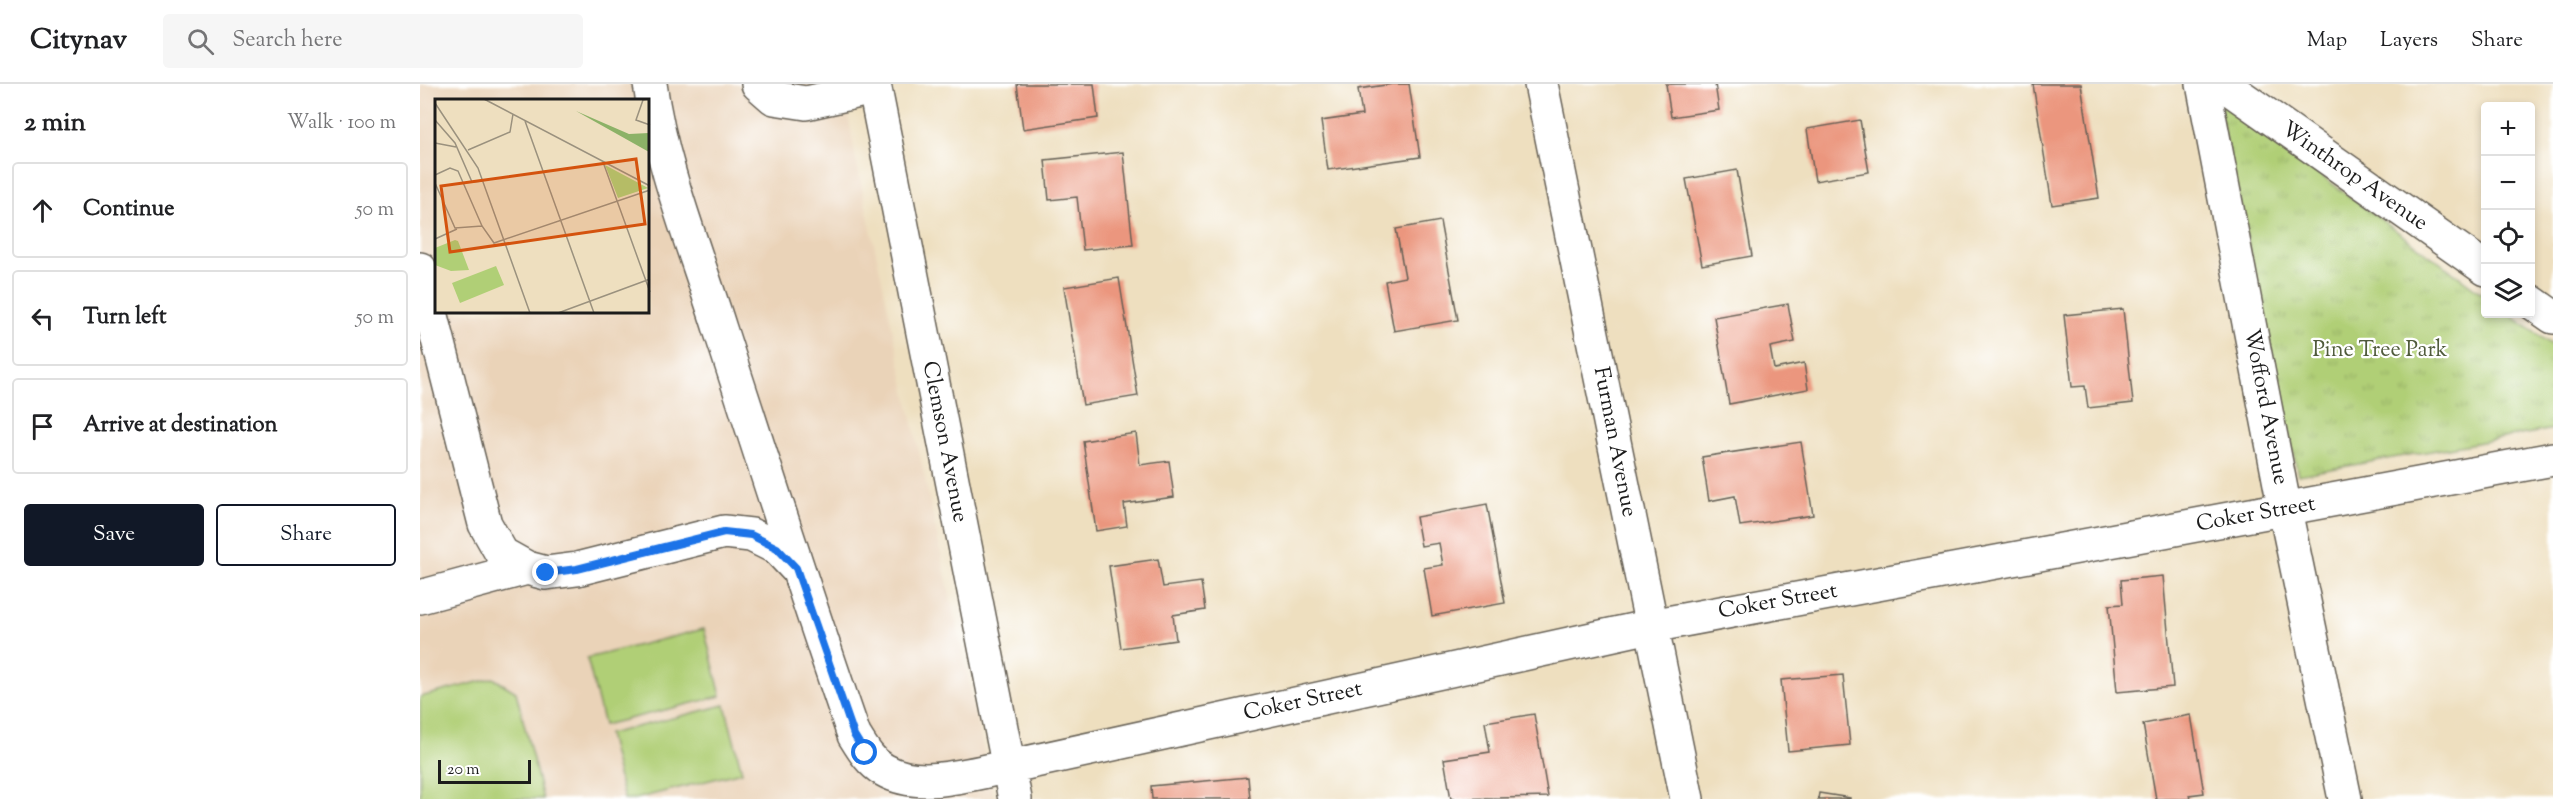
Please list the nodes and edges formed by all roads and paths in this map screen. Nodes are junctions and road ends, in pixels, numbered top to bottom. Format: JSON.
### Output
{"nodes":[{"id":1,"x":650,"y":84,"type":"edge"},
{"id":2,"x":758,"y":84,"type":"edge"},
{"id":3,"x":1541,"y":84,"type":"edge"},
{"id":4,"x":2203,"y":84,"type":"edge"},
{"id":5,"x":2223,"y":84,"type":"edge"},
{"id":6,"x":874,"y":86,"type":"edge"},
{"id":7,"x":2481,"y":265,"type":"edge"},
{"id":8,"x":420,"y":269,"type":"edge"},
{"id":9,"x":2535,"y":304,"type":"edge"},
{"id":10,"x":2553,"y":317,"type":"edge"},
{"id":11,"x":2553,"y":459,"type":"edge"},
{"id":12,"x":2285,"y":510,"type":"junction"},
{"id":13,"x":527,"y":568,"type":"junction"},
{"id":14,"x":796,"y":568,"type":"junction"},
{"id":15,"x":420,"y":597,"type":"edge"},
{"id":16,"x":1651,"y":626,"type":"junction"},
{"id":17,"x":1008,"y":767,"type":"junction"},
{"id":18,"x":1015,"y":799,"type":"edge"},
{"id":19,"x":1688,"y":799,"type":"edge"},
{"id":20,"x":2345,"y":799,"type":"edge"}],
"edges":[{"from":1,"to":14,"type":"street","name":"Coker Street"},
{"from":2,"to":6,"type":"street"},
{"from":3,"to":16,"type":"street","name":"Furman Avenue"},
{"from":4,"to":12,"type":"street","name":"Wofford Avenue"},
{"from":5,"to":7,"type":"street","name":"Winthrop Avenue"},
{"from":6,"to":17,"type":"street","name":"Clemson Avenue"},
{"from":8,"to":13,"type":"street"},
{"from":9,"to":10,"type":"street"},
{"from":11,"to":12,"type":"street","name":"Coker Street"},
{"from":12,"to":16,"type":"street","name":"Coker Street"},
{"from":12,"to":20,"type":"street","name":"Wofford Avenue"},
{"from":13,"to":14,"type":"street"},
{"from":13,"to":15,"type":"street"},
{"from":14,"to":17,"type":"street","name":"Coker Street"},
{"from":16,"to":17,"type":"street","name":"Coker Street"},
{"from":16,"to":19,"type":"street","name":"Furman Avenue"},
{"from":17,"to":18,"type":"street","name":"Clemson Avenue"}]}
